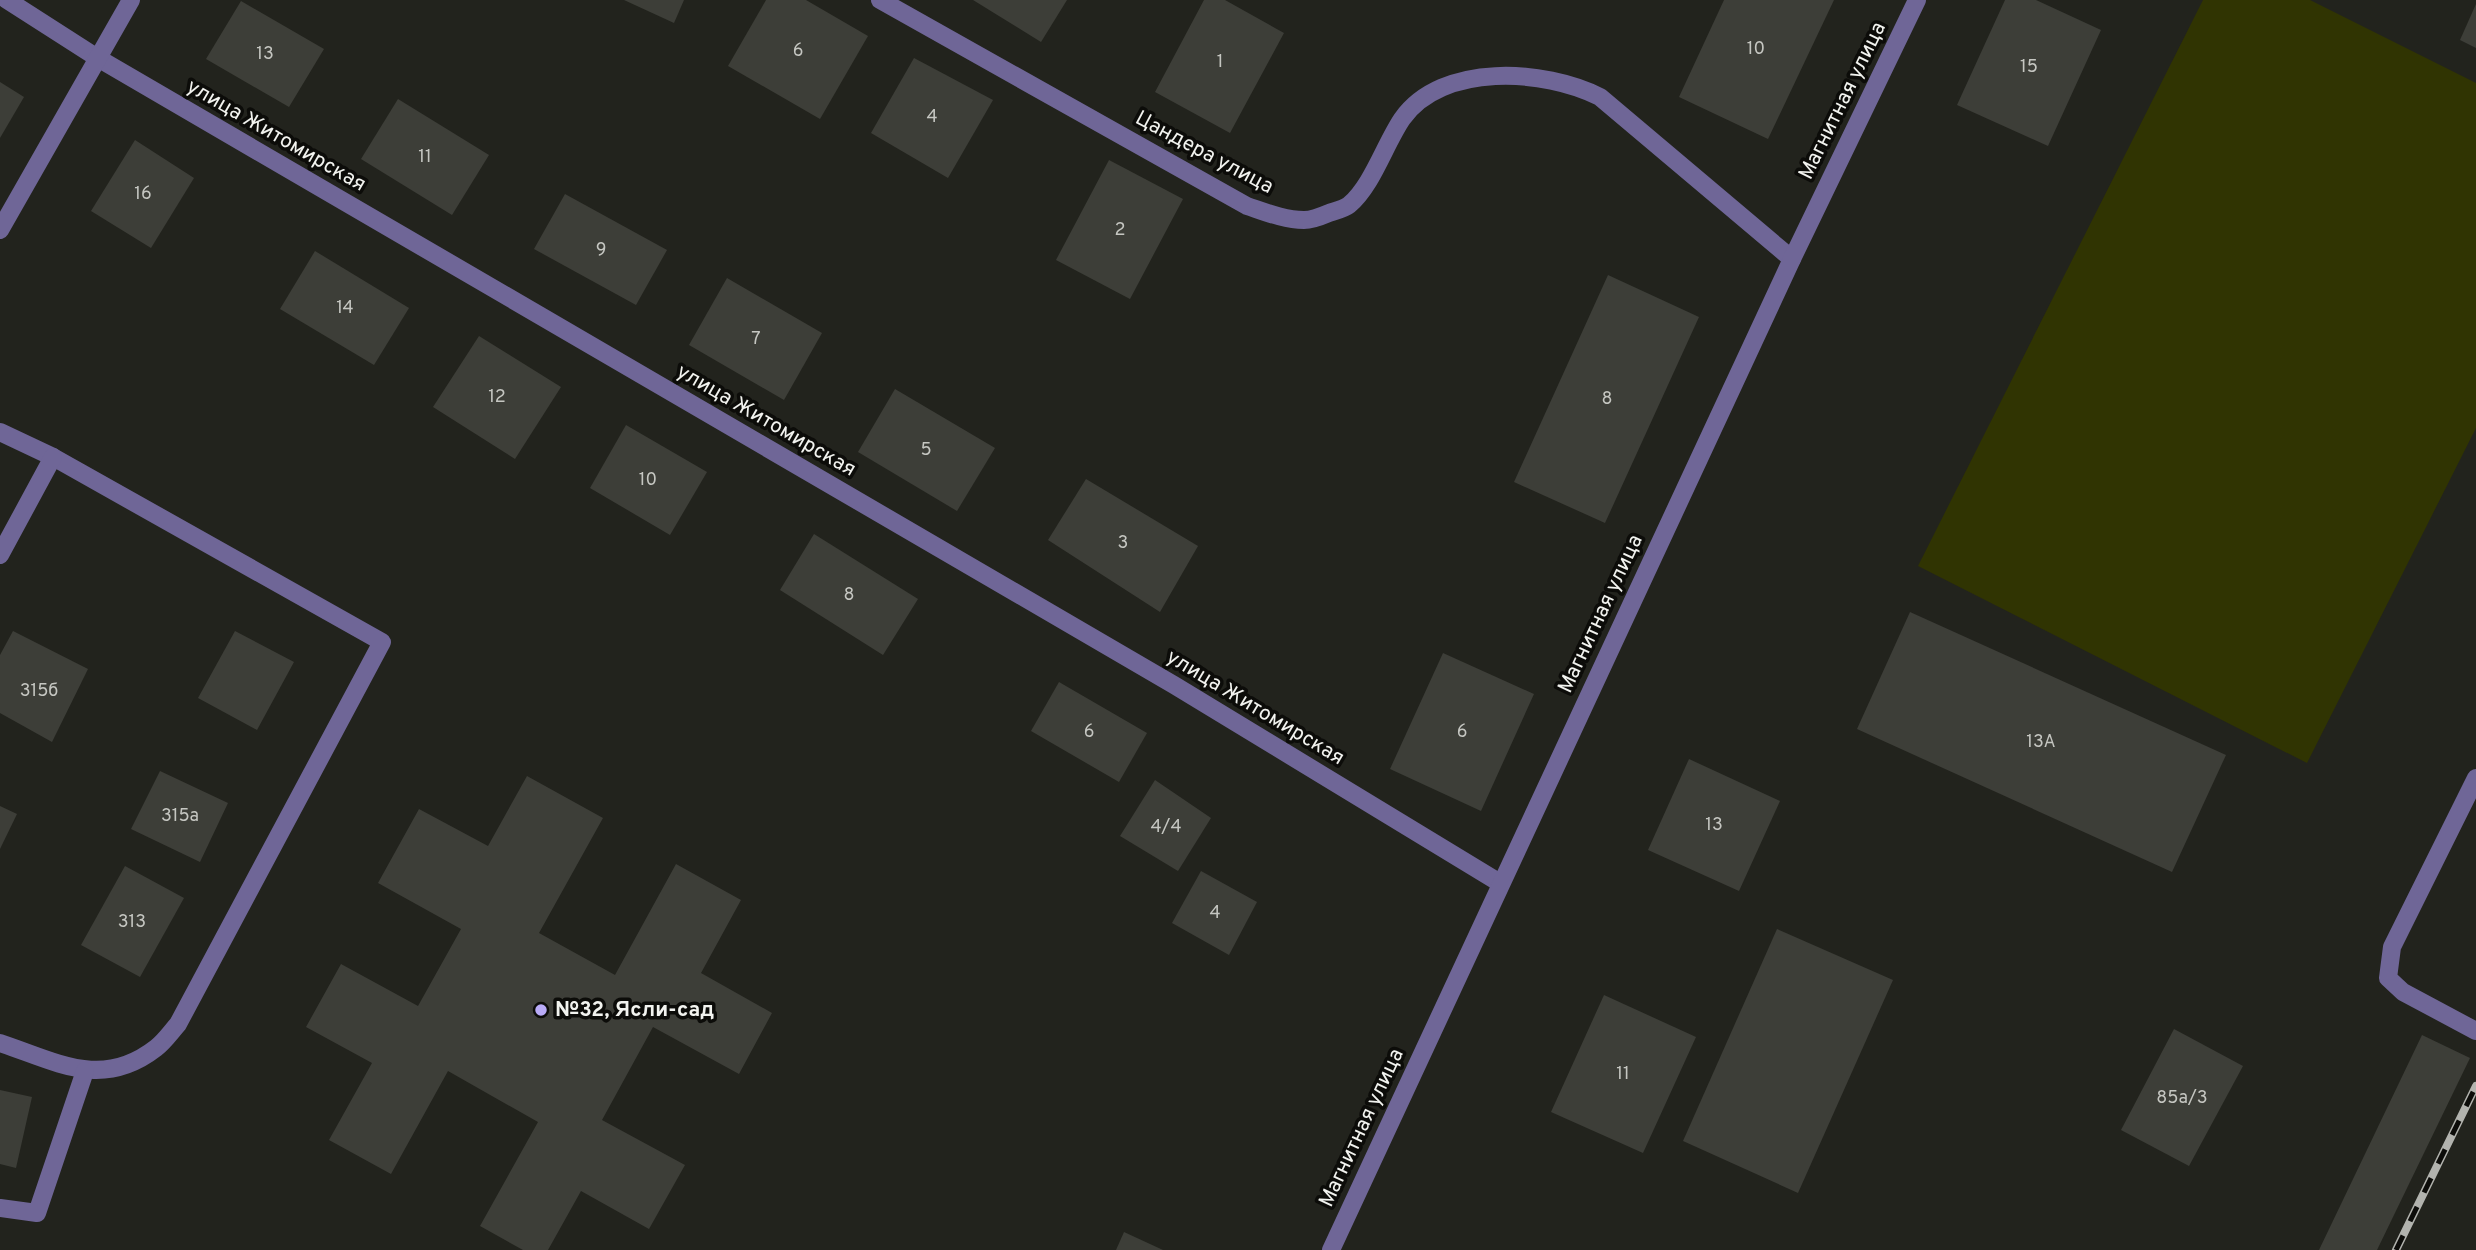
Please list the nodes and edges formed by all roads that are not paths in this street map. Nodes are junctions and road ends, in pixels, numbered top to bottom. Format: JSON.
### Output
{"nodes":[{"id":1,"x":7,"y":0,"type":"edge"},
{"id":2,"x":131,"y":0,"type":"edge"},
{"id":3,"x":880,"y":0,"type":"edge"},
{"id":4,"x":1917,"y":0,"type":"edge"},
{"id":5,"x":96,"y":58,"type":"junction"},
{"id":6,"x":0,"y":230,"type":"edge"},
{"id":7,"x":1792,"y":259,"type":"junction"},
{"id":8,"x":0,"y":432,"type":"edge"},
{"id":9,"x":53,"y":457,"type":"junction"},
{"id":10,"x":0,"y":555,"type":"edge"},
{"id":11,"x":2476,"y":778,"type":"edge"},
{"id":12,"x":1500,"y":883,"type":"junction"},
{"id":13,"x":2476,"y":1031,"type":"edge"},
{"id":14,"x":0,"y":1043,"type":"edge"},
{"id":15,"x":85,"y":1071,"type":"junction"},
{"id":16,"x":0,"y":1208,"type":"edge"},
{"id":17,"x":1331,"y":1250,"type":"edge"}],
"edges":[{"from":1,"to":5,"type":"street","name":"улица Житомирская"},
{"from":2,"to":5,"type":"street"},
{"from":3,"to":7,"type":"street","name":"Цандера улица"},
{"from":4,"to":7,"type":"street","name":"Магнитная улица"},
{"from":5,"to":6,"type":"street"},
{"from":5,"to":12,"type":"street","name":"улица Житомирская"},
{"from":7,"to":12,"type":"street","name":"Магнитная улица"},
{"from":8,"to":9,"type":"street"},
{"from":9,"to":10,"type":"street"},
{"from":9,"to":15,"type":"street"},
{"from":11,"to":13,"type":"street"},
{"from":12,"to":17,"type":"street","name":"Магнитная улица"},
{"from":14,"to":15,"type":"street"},
{"from":15,"to":16,"type":"street"}]}
